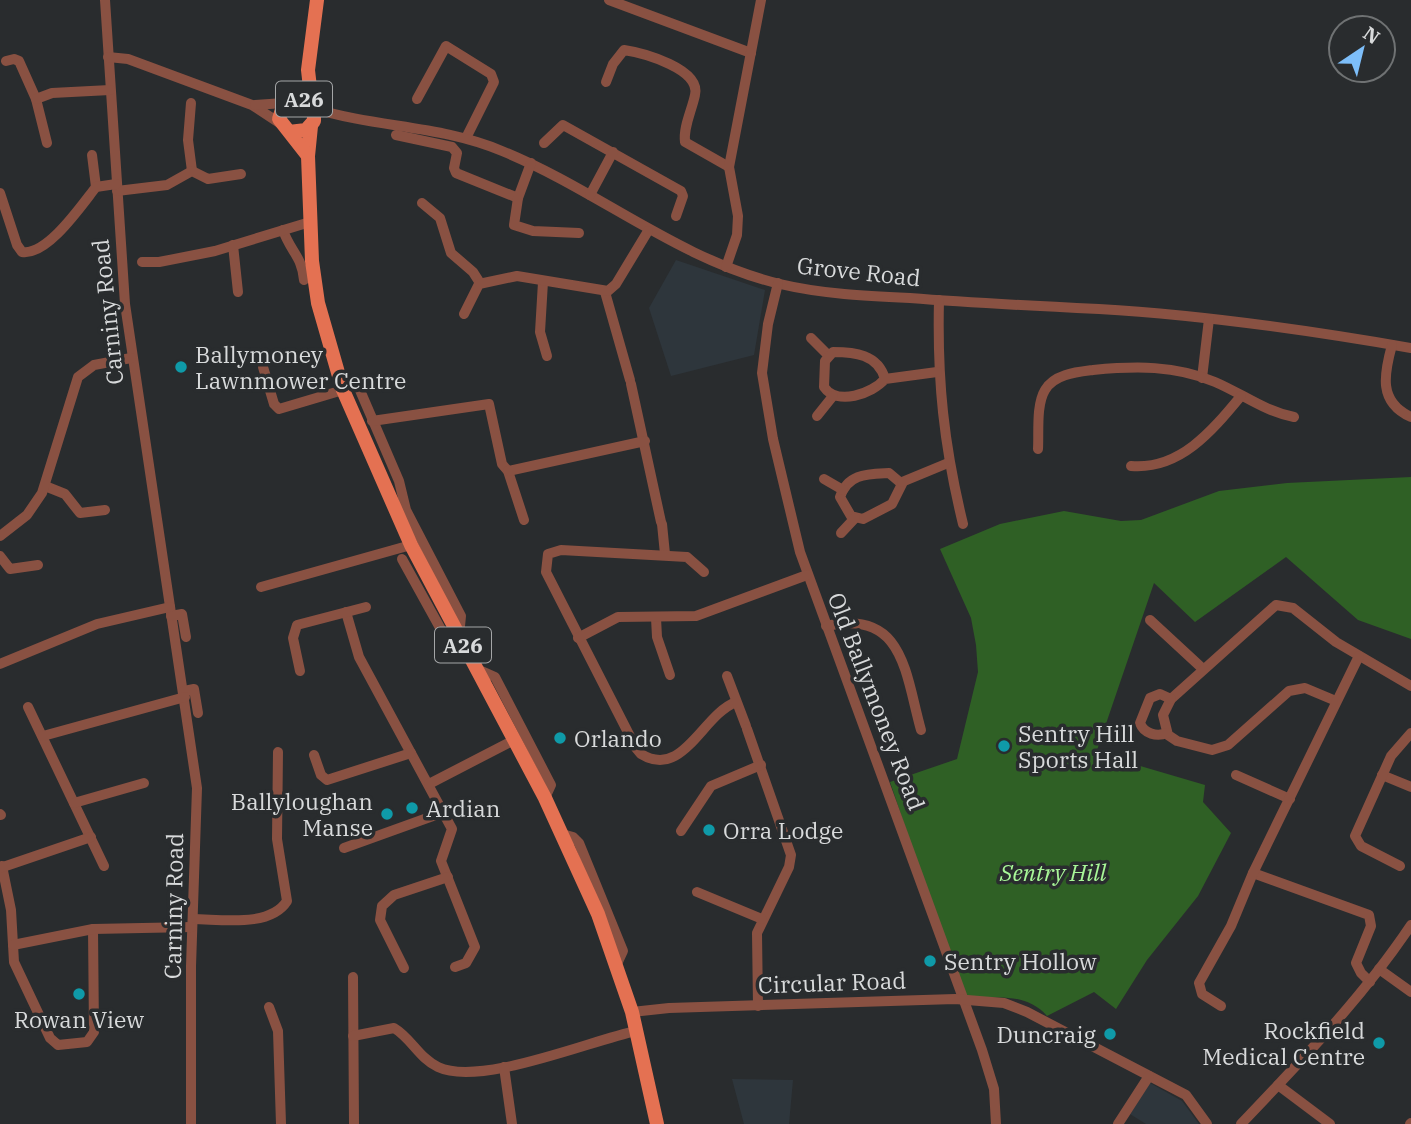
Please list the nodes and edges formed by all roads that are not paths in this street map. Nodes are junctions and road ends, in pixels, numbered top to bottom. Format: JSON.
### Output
{"nodes":[{"id":1,"x":105,"y":0,"type":"edge"},
{"id":2,"x":317,"y":0,"type":"edge"},
{"id":3,"x":609,"y":0,"type":"edge"},
{"id":4,"x":761,"y":0,"type":"edge"},
{"id":5,"x":751,"y":53,"type":"junction"},
{"id":6,"x":108,"y":57,"type":"junction"},
{"id":7,"x":6,"y":61,"type":"dead end"},
{"id":8,"x":308,"y":70,"type":"junction"},
{"id":9,"x":606,"y":82,"type":"dead end"},
{"id":10,"x":110,"y":90,"type":"junction"},
{"id":11,"x":36,"y":99,"type":"junction"},
{"id":12,"x":416,"y":99,"type":"dead end"},
{"id":13,"x":286,"y":101,"type":"junction"},
{"id":14,"x":191,"y":103,"type":"dead end"},
{"id":15,"x":252,"y":105,"type":"junction"},
{"id":16,"x":312,"y":107,"type":"junction"},
{"id":17,"x":336,"y":116,"type":"junction"},
{"id":18,"x":312,"y":125,"type":"junction"},
{"id":19,"x":285,"y":128,"type":"junction"},
{"id":20,"x":396,"y":135,"type":"dead end"},
{"id":21,"x":466,"y":138,"type":"junction"},
{"id":22,"x":47,"y":143,"type":"dead end"},
{"id":23,"x":544,"y":143,"type":"dead end"},
{"id":24,"x":613,"y":152,"type":"junction"},
{"id":25,"x":92,"y":156,"type":"dead end"},
{"id":26,"x":308,"y":156,"type":"junction"},
{"id":27,"x":531,"y":163,"type":"junction"},
{"id":28,"x":729,"y":167,"type":"junction"},
{"id":29,"x":192,"y":171,"type":"junction"},
{"id":30,"x":241,"y":174,"type":"dead end"},
{"id":31,"x":96,"y":187,"type":"junction"},
{"id":32,"x":116,"y":187,"type":"junction"},
{"id":33,"x":0,"y":193,"type":"edge"},
{"id":34,"x":590,"y":195,"type":"junction"},
{"id":35,"x":518,"y":198,"type":"junction"},
{"id":36,"x":422,"y":204,"type":"dead end"},
{"id":37,"x":676,"y":216,"type":"dead end"},
{"id":38,"x":310,"y":222,"type":"junction"},
{"id":39,"x":283,"y":230,"type":"junction"},
{"id":40,"x":648,"y":231,"type":"junction"},
{"id":41,"x":579,"y":233,"type":"dead end"},
{"id":42,"x":233,"y":245,"type":"junction"},
{"id":43,"x":142,"y":262,"type":"dead end"},
{"id":44,"x":726,"y":267,"type":"junction"},
{"id":45,"x":304,"y":280,"type":"dead end"},
{"id":46,"x":543,"y":282,"type":"junction"},
{"id":47,"x":480,"y":283,"type":"junction"},
{"id":48,"x":778,"y":284,"type":"junction"},
{"id":49,"x":238,"y":292,"type":"dead end"},
{"id":50,"x":605,"y":292,"type":"junction"},
{"id":51,"x":939,"y":300,"type":"junction"},
{"id":52,"x":464,"y":314,"type":"dead end"},
{"id":53,"x":1209,"y":320,"type":"junction"},
{"id":54,"x":811,"y":338,"type":"dead end"},
{"id":55,"x":1392,"y":345,"type":"junction"},
{"id":56,"x":1411,"y":348,"type":"edge"},
{"id":57,"x":828,"y":355,"type":"junction"},
{"id":58,"x":547,"y":356,"type":"dead end"},
{"id":59,"x":131,"y":359,"type":"junction"},
{"id":60,"x":263,"y":367,"type":"dead end"},
{"id":61,"x":937,"y":372,"type":"junction"},
{"id":62,"x":1202,"y":378,"type":"junction"},
{"id":63,"x":885,"y":379,"type":"junction"},
{"id":64,"x":356,"y":381,"type":"dead end"},
{"id":65,"x":343,"y":390,"type":"junction"},
{"id":66,"x":834,"y":396,"type":"junction"},
{"id":67,"x":1241,"y":396,"type":"junction"},
{"id":68,"x":817,"y":416,"type":"dead end"},
{"id":69,"x":1294,"y":417,"type":"dead end"},
{"id":70,"x":1411,"y":417,"type":"edge"},
{"id":71,"x":372,"y":421,"type":"junction"},
{"id":72,"x":645,"y":442,"type":"junction"},
{"id":73,"x":1038,"y":449,"type":"dead end"},
{"id":74,"x":948,"y":463,"type":"junction"},
{"id":75,"x":1131,"y":466,"type":"dead end"},
{"id":76,"x":508,"y":471,"type":"junction"},
{"id":77,"x":824,"y":479,"type":"dead end"},
{"id":78,"x":400,"y":481,"type":"junction"},
{"id":79,"x":902,"y":482,"type":"junction"},
{"id":80,"x":45,"y":486,"type":"junction"},
{"id":81,"x":385,"y":488,"type":"junction"},
{"id":82,"x":842,"y":490,"type":"junction"},
{"id":83,"x":104,"y":510,"type":"dead end"},
{"id":84,"x":855,"y":518,"type":"junction"},
{"id":85,"x":524,"y":520,"type":"dead end"},
{"id":86,"x":963,"y":524,"type":"dead end"},
{"id":87,"x":841,"y":533,"type":"dead end"},
{"id":88,"x":0,"y":536,"type":"edge"},
{"id":89,"x":411,"y":545,"type":"junction"},
{"id":90,"x":665,"y":555,"type":"junction"},
{"id":91,"x":0,"y":556,"type":"edge"},
{"id":92,"x":402,"y":559,"type":"dead end"},
{"id":93,"x":38,"y":565,"type":"dead end"},
{"id":94,"x":704,"y":572,"type":"dead end"},
{"id":95,"x":807,"y":575,"type":"junction"},
{"id":96,"x":261,"y":587,"type":"dead end"},
{"id":97,"x":366,"y":607,"type":"dead end"},
{"id":98,"x":171,"y":612,"type":"junction"},
{"id":99,"x":346,"y":612,"type":"junction"},
{"id":100,"x":656,"y":618,"type":"junction"},
{"id":101,"x":1150,"y":620,"type":"dead end"},
{"id":102,"x":827,"y":626,"type":"junction"},
{"id":103,"x":458,"y":634,"type":"junction"},
{"id":104,"x":186,"y":637,"type":"dead end"},
{"id":105,"x":578,"y":638,"type":"junction"},
{"id":106,"x":1359,"y":656,"type":"junction"},
{"id":107,"x":0,"y":664,"type":"edge"},
{"id":108,"x":477,"y":669,"type":"junction"},
{"id":109,"x":1203,"y":669,"type":"junction"},
{"id":110,"x":300,"y":671,"type":"dead end"},
{"id":111,"x":670,"y":676,"type":"dead end"},
{"id":112,"x":727,"y":676,"type":"dead end"},
{"id":113,"x":1411,"y":686,"type":"edge"},
{"id":114,"x":184,"y":694,"type":"junction"},
{"id":115,"x":1171,"y":699,"type":"junction"},
{"id":116,"x":1336,"y":701,"type":"junction"},
{"id":117,"x":736,"y":702,"type":"junction"},
{"id":118,"x":28,"y":707,"type":"dead end"},
{"id":119,"x":198,"y":713,"type":"dead end"},
{"id":120,"x":920,"y":730,"type":"dead end"},
{"id":121,"x":1167,"y":733,"type":"junction"},
{"id":122,"x":1411,"y":733,"type":"edge"},
{"id":123,"x":43,"y":736,"type":"junction"},
{"id":124,"x":514,"y":740,"type":"junction"},
{"id":125,"x":278,"y":752,"type":"dead end"},
{"id":126,"x":411,"y":753,"type":"junction"},
{"id":127,"x":314,"y":755,"type":"dead end"},
{"id":128,"x":761,"y":765,"type":"junction"},
{"id":129,"x":1236,"y":775,"type":"dead end"},
{"id":130,"x":1382,"y":775,"type":"junction"},
{"id":131,"x":144,"y":783,"type":"dead end"},
{"id":132,"x":429,"y":784,"type":"junction"},
{"id":133,"x":1411,"y":787,"type":"edge"},
{"id":134,"x":545,"y":798,"type":"junction"},
{"id":135,"x":1290,"y":799,"type":"junction"},
{"id":136,"x":74,"y":803,"type":"junction"},
{"id":137,"x":444,"y":812,"type":"junction"},
{"id":138,"x":681,"y":831,"type":"dead end"},
{"id":139,"x":91,"y":836,"type":"junction"},
{"id":140,"x":344,"y":848,"type":"dead end"},
{"id":141,"x":104,"y":866,"type":"dead end"},
{"id":142,"x":1400,"y":866,"type":"dead end"},
{"id":143,"x":1,"y":867,"type":"edge"},
{"id":144,"x":1253,"y":873,"type":"junction"},
{"id":145,"x":448,"y":877,"type":"junction"},
{"id":146,"x":697,"y":892,"type":"dead end"},
{"id":147,"x":762,"y":919,"type":"junction"},
{"id":148,"x":192,"y":923,"type":"junction"},
{"id":149,"x":93,"y":929,"type":"junction"},
{"id":150,"x":1409,"y":931,"type":"edge"},
{"id":151,"x":13,"y":945,"type":"junction"},
{"id":152,"x":455,"y":967,"type":"dead end"},
{"id":153,"x":404,"y":968,"type":"dead end"},
{"id":154,"x":1380,"y":969,"type":"junction"},
{"id":155,"x":353,"y":976,"type":"dead end"},
{"id":156,"x":1370,"y":982,"type":"junction"},
{"id":157,"x":1411,"y":992,"type":"edge"},
{"id":158,"x":964,"y":1000,"type":"junction"},
{"id":159,"x":758,"y":1006,"type":"junction"},
{"id":160,"x":1220,"y":1006,"type":"dead end"},
{"id":161,"x":269,"y":1007,"type":"dead end"},
{"id":162,"x":632,"y":1012,"type":"junction"},
{"id":163,"x":636,"y":1031,"type":"junction"},
{"id":164,"x":353,"y":1035,"type":"junction"},
{"id":165,"x":504,"y":1067,"type":"junction"},
{"id":166,"x":1149,"y":1076,"type":"junction"},
{"id":167,"x":1278,"y":1085,"type":"junction"},
{"id":168,"x":191,"y":1124,"type":"edge"},
{"id":169,"x":281,"y":1124,"type":"edge"},
{"id":170,"x":354,"y":1124,"type":"edge"},
{"id":171,"x":512,"y":1124,"type":"edge"},
{"id":172,"x":657,"y":1124,"type":"edge"},
{"id":173,"x":996,"y":1124,"type":"edge"},
{"id":174,"x":1118,"y":1124,"type":"edge"},
{"id":175,"x":1207,"y":1124,"type":"edge"},
{"id":176,"x":1241,"y":1124,"type":"edge"},
{"id":177,"x":1330,"y":1124,"type":"edge"}],
"edges":[{"from":1,"to":6,"type":"street","name":"Carniny Road"},
{"from":2,"to":8,"type":"main road","number":"A26"},
{"from":3,"to":5,"type":"street"},
{"from":4,"to":5,"type":"street"},
{"from":5,"to":28,"type":"street"},
{"from":6,"to":10,"type":"street","name":"Carniny Road"},
{"from":6,"to":15,"type":"street"},
{"from":7,"to":11,"type":"street"},
{"from":8,"to":13,"type":"main road","number":"A26"},
{"from":8,"to":16,"type":"main road","number":"A26"},
{"from":9,"to":28,"type":"street"},
{"from":10,"to":11,"type":"street"},
{"from":10,"to":32,"type":"street","name":"Carniny Road"},
{"from":11,"to":22,"type":"street"},
{"from":12,"to":21,"type":"street"},
{"from":13,"to":15,"type":"street"},
{"from":13,"to":16,"type":"main road","number":"A26"},
{"from":13,"to":19,"type":"main road","number":"A26"},
{"from":14,"to":29,"type":"street"},
{"from":15,"to":19,"type":"street"},
{"from":16,"to":17,"type":"street","name":"Grove Road"},
{"from":16,"to":18,"type":"main road","number":"A26"},
{"from":17,"to":18,"type":"street","name":"Grove Road"},
{"from":17,"to":21,"type":"street","name":"Grove Road"},
{"from":18,"to":19,"type":"main road","number":"A26"},
{"from":18,"to":26,"type":"main road","number":"A26"},
{"from":19,"to":26,"type":"main road","number":"A26"},
{"from":20,"to":35,"type":"street"},
{"from":21,"to":27,"type":"street","name":"Grove Road"},
{"from":23,"to":24,"type":"street"},
{"from":24,"to":34,"type":"street"},
{"from":24,"to":37,"type":"street"},
{"from":25,"to":31,"type":"street"},
{"from":26,"to":38,"type":"main road","number":"A26"},
{"from":27,"to":34,"type":"street","name":"Grove Road"},
{"from":27,"to":35,"type":"street"},
{"from":28,"to":44,"type":"street"},
{"from":29,"to":30,"type":"street"},
{"from":29,"to":32,"type":"street"},
{"from":31,"to":32,"type":"street"},
{"from":31,"to":33,"type":"street"},
{"from":32,"to":59,"type":"street","name":"Carniny Road"},
{"from":34,"to":40,"type":"street","name":"Grove Road"},
{"from":35,"to":41,"type":"street"},
{"from":36,"to":47,"type":"street"},
{"from":38,"to":39,"type":"street"},
{"from":38,"to":65,"type":"main road","number":"A26"},
{"from":39,"to":42,"type":"street"},
{"from":39,"to":45,"type":"street"},
{"from":40,"to":44,"type":"street","name":"Grove Road"},
{"from":40,"to":50,"type":"street"},
{"from":42,"to":43,"type":"street"},
{"from":42,"to":49,"type":"street"},
{"from":44,"to":48,"type":"street","name":"Grove Road"},
{"from":46,"to":47,"type":"street"},
{"from":46,"to":50,"type":"street"},
{"from":46,"to":58,"type":"street"},
{"from":47,"to":52,"type":"street"},
{"from":48,"to":51,"type":"street","name":"Grove Road"},
{"from":48,"to":95,"type":"street","name":"Old Ballymoney Road"},
{"from":50,"to":72,"type":"street"},
{"from":51,"to":53,"type":"street","name":"Grove Road"},
{"from":51,"to":61,"type":"street"},
{"from":53,"to":55,"type":"street","name":"Grove Road"},
{"from":53,"to":62,"type":"street"},
{"from":54,"to":57,"type":"street"},
{"from":55,"to":56,"type":"street","name":"Grove Road"},
{"from":55,"to":70,"type":"street"},
{"from":57,"to":63,"type":"street"},
{"from":57,"to":66,"type":"street"},
{"from":59,"to":80,"type":"street"},
{"from":59,"to":98,"type":"street","name":"Carniny Road"},
{"from":60,"to":65,"type":"street"},
{"from":61,"to":63,"type":"street"},
{"from":61,"to":74,"type":"street"},
{"from":62,"to":67,"type":"street"},
{"from":62,"to":73,"type":"street"},
{"from":63,"to":66,"type":"street"},
{"from":64,"to":71,"type":"street"},
{"from":65,"to":81,"type":"main road","number":"A26"},
{"from":66,"to":68,"type":"street"},
{"from":67,"to":69,"type":"street"},
{"from":67,"to":75,"type":"street"},
{"from":71,"to":76,"type":"street"},
{"from":71,"to":78,"type":"street"},
{"from":72,"to":76,"type":"street"},
{"from":72,"to":90,"type":"street"},
{"from":74,"to":79,"type":"street"},
{"from":74,"to":86,"type":"street"},
{"from":76,"to":85,"type":"street"},
{"from":77,"to":82,"type":"street"},
{"from":78,"to":81,"type":"street"},
{"from":78,"to":103,"type":"street"},
{"from":79,"to":82,"type":"street"},
{"from":79,"to":84,"type":"street"},
{"from":80,"to":83,"type":"street"},
{"from":80,"to":88,"type":"street"},
{"from":81,"to":89,"type":"main road","number":"A26"},
{"from":82,"to":84,"type":"street"},
{"from":84,"to":87,"type":"street"},
{"from":89,"to":96,"type":"street"},
{"from":89,"to":103,"type":"main road","number":"A26"},
{"from":90,"to":94,"type":"street"},
{"from":90,"to":105,"type":"street"},
{"from":91,"to":93,"type":"street"},
{"from":92,"to":103,"type":"street"},
{"from":95,"to":100,"type":"street"},
{"from":95,"to":102,"type":"street","name":"Old Ballymoney Road"},
{"from":97,"to":99,"type":"street"},
{"from":98,"to":104,"type":"street","name":"Carniny Road"},
{"from":98,"to":107,"type":"street"},
{"from":98,"to":114,"type":"street","name":"Carniny Road"},
{"from":99,"to":110,"type":"street"},
{"from":99,"to":126,"type":"street"},
{"from":100,"to":105,"type":"street"},
{"from":100,"to":111,"type":"street"},
{"from":101,"to":109,"type":"street"},
{"from":102,"to":120,"type":"street"},
{"from":102,"to":158,"type":"street","name":"Old Ballymoney Road"},
{"from":103,"to":108,"type":"main road","number":"A26"},
{"from":105,"to":117,"type":"street"},
{"from":106,"to":109,"type":"street"},
{"from":106,"to":113,"type":"street"},
{"from":106,"to":116,"type":"street"},
{"from":108,"to":124,"type":"main road","number":"A26"},
{"from":108,"to":134,"type":"street"},
{"from":109,"to":115,"type":"street"},
{"from":112,"to":117,"type":"street"},
{"from":114,"to":119,"type":"street","name":"Carniny Road"},
{"from":114,"to":123,"type":"street"},
{"from":114,"to":148,"type":"street","name":"Carniny Road"},
{"from":115,"to":121,"type":"street"},
{"from":115,"to":121,"type":"street"},
{"from":116,"to":121,"type":"street"},
{"from":116,"to":135,"type":"street"},
{"from":117,"to":128,"type":"street"},
{"from":118,"to":123,"type":"street"},
{"from":122,"to":130,"type":"street"},
{"from":123,"to":136,"type":"street"},
{"from":124,"to":132,"type":"street"},
{"from":124,"to":134,"type":"main road","number":"A26"},
{"from":125,"to":148,"type":"street"},
{"from":126,"to":127,"type":"street"},
{"from":126,"to":132,"type":"street"},
{"from":128,"to":138,"type":"street"},
{"from":128,"to":147,"type":"street"},
{"from":129,"to":135,"type":"street"},
{"from":130,"to":133,"type":"street"},
{"from":130,"to":142,"type":"street"},
{"from":131,"to":136,"type":"street"},
{"from":132,"to":137,"type":"street"},
{"from":134,"to":162,"type":"main road","number":"A26"},
{"from":135,"to":144,"type":"street"},
{"from":136,"to":139,"type":"street"},
{"from":137,"to":140,"type":"street"},
{"from":137,"to":145,"type":"street"},
{"from":139,"to":141,"type":"street"},
{"from":139,"to":143,"type":"street"},
{"from":143,"to":151,"type":"street"},
{"from":144,"to":156,"type":"street"},
{"from":144,"to":160,"type":"street"},
{"from":145,"to":152,"type":"street"},
{"from":145,"to":153,"type":"street"},
{"from":146,"to":147,"type":"street"},
{"from":147,"to":159,"type":"street"},
{"from":148,"to":149,"type":"street"},
{"from":148,"to":168,"type":"street","name":"Carniny Road"},
{"from":149,"to":151,"type":"street"},
{"from":149,"to":151,"type":"street"},
{"from":150,"to":154,"type":"street"},
{"from":154,"to":156,"type":"street"},
{"from":154,"to":157,"type":"street"},
{"from":155,"to":164,"type":"street"},
{"from":156,"to":167,"type":"street"},
{"from":158,"to":159,"type":"street","name":"Circular Road"},
{"from":158,"to":166,"type":"street","name":"Circular Road"},
{"from":158,"to":173,"type":"street","name":"Old Ballymoney Road"},
{"from":159,"to":162,"type":"street","name":"Circular Road"},
{"from":161,"to":169,"type":"street"},
{"from":162,"to":163,"type":"main road","number":"A26"},
{"from":163,"to":165,"type":"street"},
{"from":163,"to":172,"type":"main road","number":"A26"},
{"from":164,"to":165,"type":"street"},
{"from":164,"to":170,"type":"street"},
{"from":165,"to":171,"type":"street"},
{"from":166,"to":174,"type":"street"},
{"from":166,"to":175,"type":"street","name":"Circular Road"},
{"from":167,"to":176,"type":"street"},
{"from":167,"to":177,"type":"street"}]}
